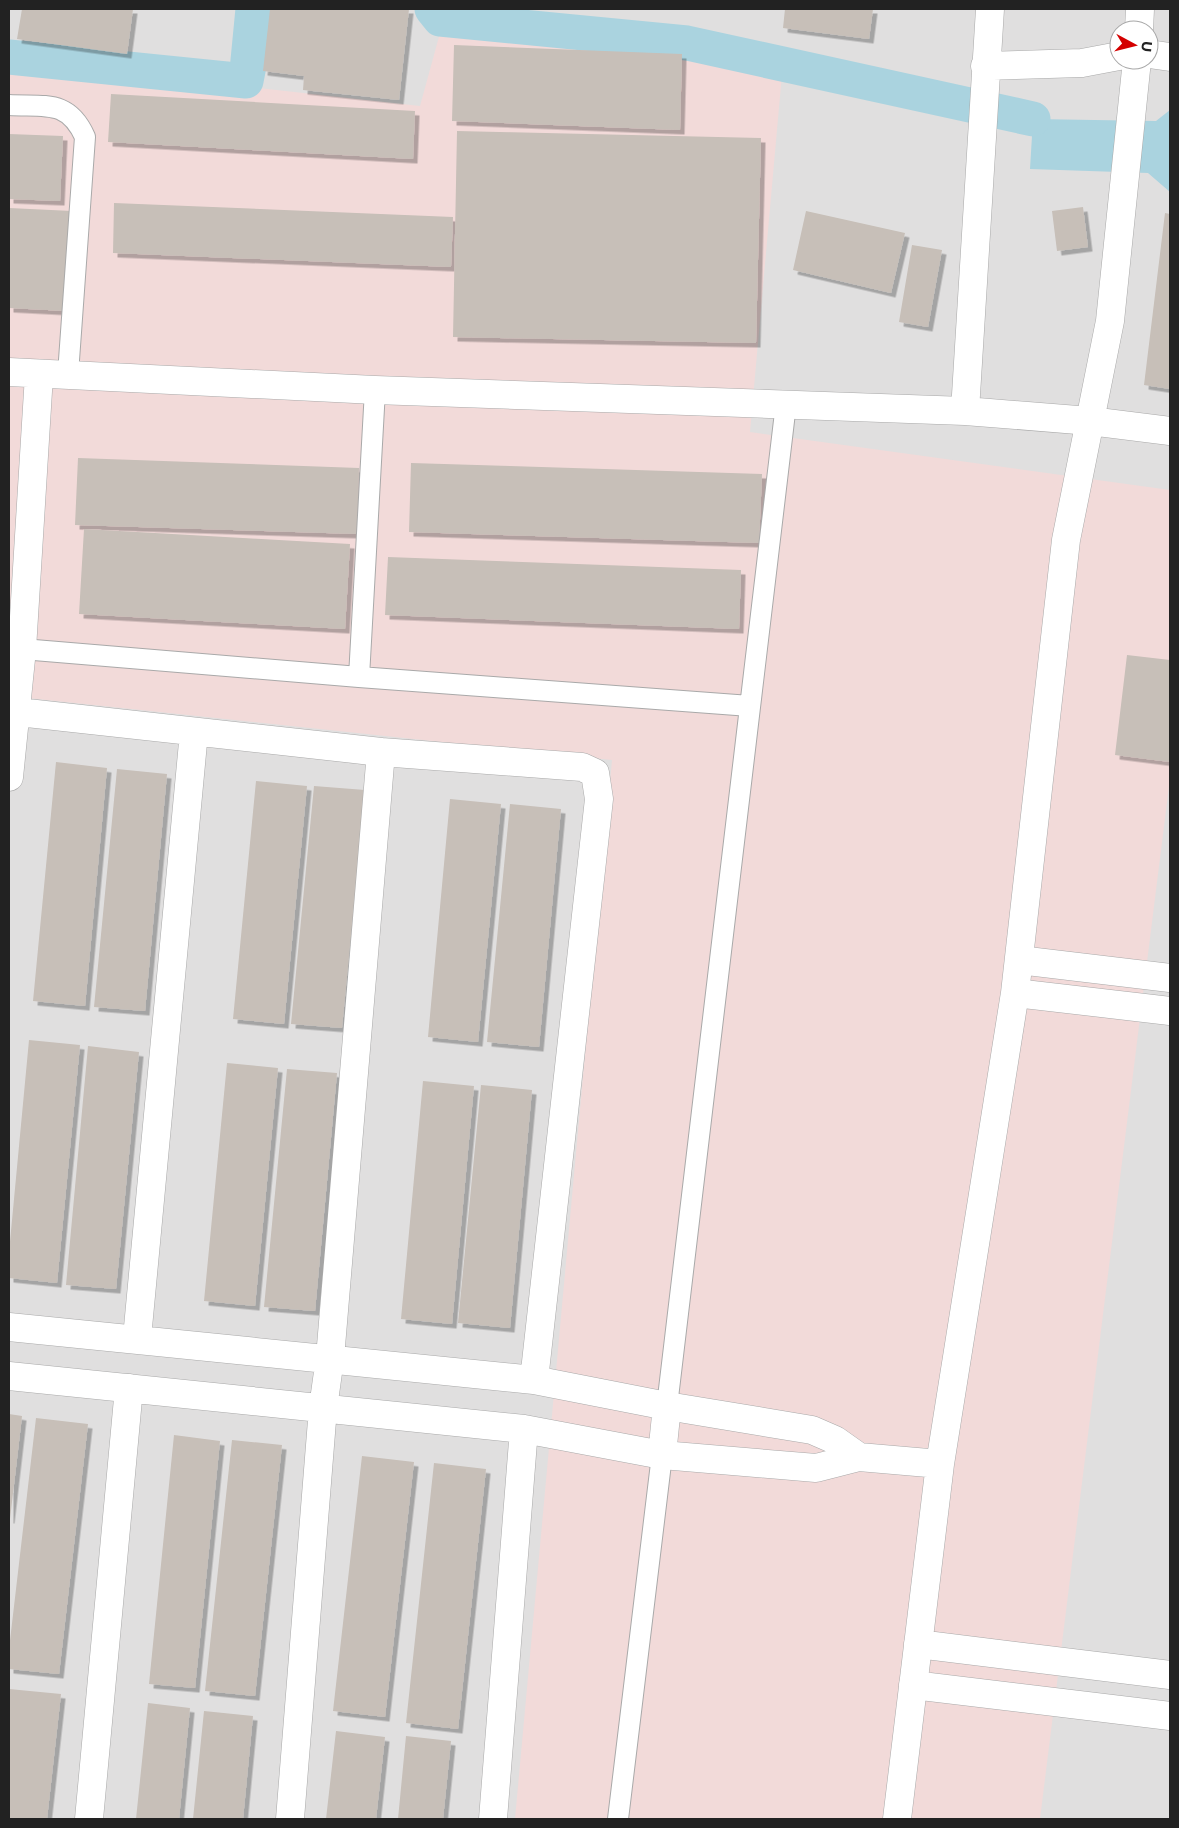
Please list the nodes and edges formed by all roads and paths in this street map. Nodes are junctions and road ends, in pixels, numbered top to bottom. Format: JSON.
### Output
{"nodes":[{"id":1,"x":990,"y":9,"type":"edge"},
{"id":2,"x":1109,"y":58,"type":"edge"},
{"id":3,"x":985,"y":66,"type":"junction"},
{"id":4,"x":1136,"y":70,"type":"edge"},
{"id":5,"x":9,"y":106,"type":"edge"},
{"id":6,"x":9,"y":372,"type":"edge"},
{"id":7,"x":68,"y":374,"type":"junction"},
{"id":8,"x":39,"y":375,"type":"junction"},
{"id":9,"x":375,"y":390,"type":"junction"},
{"id":10,"x":786,"y":404,"type":"junction"},
{"id":11,"x":965,"y":411,"type":"junction"},
{"id":12,"x":1090,"y":421,"type":"junction"},
{"id":13,"x":1170,"y":431,"type":"edge"},
{"id":14,"x":15,"y":649,"type":"edge"},
{"id":15,"x":358,"y":677,"type":"junction"},
{"id":16,"x":750,"y":706,"type":"junction"},
{"id":17,"x":12,"y":712,"type":"edge"},
{"id":18,"x":194,"y":732,"type":"junction"},
{"id":19,"x":381,"y":752,"type":"junction"},
{"id":20,"x":9,"y":777,"type":"edge"},
{"id":21,"x":1019,"y":960,"type":"junction"},
{"id":22,"x":1170,"y":978,"type":"edge"},
{"id":23,"x":1015,"y":993,"type":"junction"},
{"id":24,"x":1170,"y":1012,"type":"edge"},
{"id":25,"x":9,"y":1327,"type":"edge"},
{"id":26,"x":137,"y":1338,"type":"junction"},
{"id":27,"x":330,"y":1358,"type":"junction"},
{"id":28,"x":9,"y":1376,"type":"edge"},
{"id":29,"x":534,"y":1380,"type":"junction"},
{"id":30,"x":129,"y":1388,"type":"junction"},
{"id":31,"x":667,"y":1406,"type":"junction"},
{"id":32,"x":323,"y":1408,"type":"junction"},
{"id":33,"x":524,"y":1429,"type":"junction"},
{"id":34,"x":662,"y":1455,"type":"junction"},
{"id":35,"x":859,"y":1456,"type":"junction"},
{"id":36,"x":940,"y":1464,"type":"junction"},
{"id":37,"x":918,"y":1644,"type":"junction"},
{"id":38,"x":1170,"y":1675,"type":"edge"},
{"id":39,"x":913,"y":1684,"type":"junction"},
{"id":40,"x":1170,"y":1716,"type":"edge"},
{"id":41,"x":89,"y":1819,"type":"edge"},
{"id":42,"x":290,"y":1819,"type":"edge"},
{"id":43,"x":493,"y":1819,"type":"edge"},
{"id":44,"x":618,"y":1819,"type":"edge"},
{"id":45,"x":897,"y":1819,"type":"edge"}],
"edges":[{"from":1,"to":3,"type":"street"},
{"from":2,"to":3,"type":"street"},
{"from":3,"to":11,"type":"street"},
{"from":4,"to":12,"type":"street"},
{"from":5,"to":7,"type":"lane"},
{"from":6,"to":8,"type":"street"},
{"from":7,"to":8,"type":"street"},
{"from":7,"to":9,"type":"street"},
{"from":8,"to":14,"type":"street"},
{"from":9,"to":10,"type":"street"},
{"from":9,"to":15,"type":"lane"},
{"from":10,"to":11,"type":"street"},
{"from":10,"to":16,"type":"lane"},
{"from":11,"to":12,"type":"street"},
{"from":12,"to":13,"type":"street"},
{"from":12,"to":21,"type":"street"},
{"from":14,"to":15,"type":"lane"},
{"from":14,"to":17,"type":"street"},
{"from":15,"to":16,"type":"lane"},
{"from":16,"to":31,"type":"lane"},
{"from":17,"to":18,"type":"street"},
{"from":17,"to":20,"type":"street"},
{"from":18,"to":19,"type":"street"},
{"from":18,"to":26,"type":"street"},
{"from":19,"to":27,"type":"street"},
{"from":19,"to":29,"type":"street"},
{"from":21,"to":22,"type":"street"},
{"from":21,"to":23,"type":"street"},
{"from":23,"to":24,"type":"street"},
{"from":23,"to":36,"type":"street"},
{"from":25,"to":26,"type":"street"},
{"from":26,"to":27,"type":"street"},
{"from":27,"to":29,"type":"street"},
{"from":27,"to":32,"type":"street"},
{"from":28,"to":30,"type":"street"},
{"from":29,"to":31,"type":"street"},
{"from":30,"to":32,"type":"street"},
{"from":30,"to":41,"type":"street"},
{"from":31,"to":34,"type":"street"},
{"from":31,"to":35,"type":"street"},
{"from":32,"to":33,"type":"street"},
{"from":32,"to":42,"type":"street"},
{"from":33,"to":34,"type":"street"},
{"from":33,"to":43,"type":"street"},
{"from":34,"to":35,"type":"street"},
{"from":34,"to":44,"type":"lane"},
{"from":35,"to":36,"type":"street"},
{"from":36,"to":37,"type":"street"},
{"from":37,"to":38,"type":"street"},
{"from":37,"to":39,"type":"street"},
{"from":39,"to":40,"type":"street"},
{"from":39,"to":45,"type":"street"}]}
